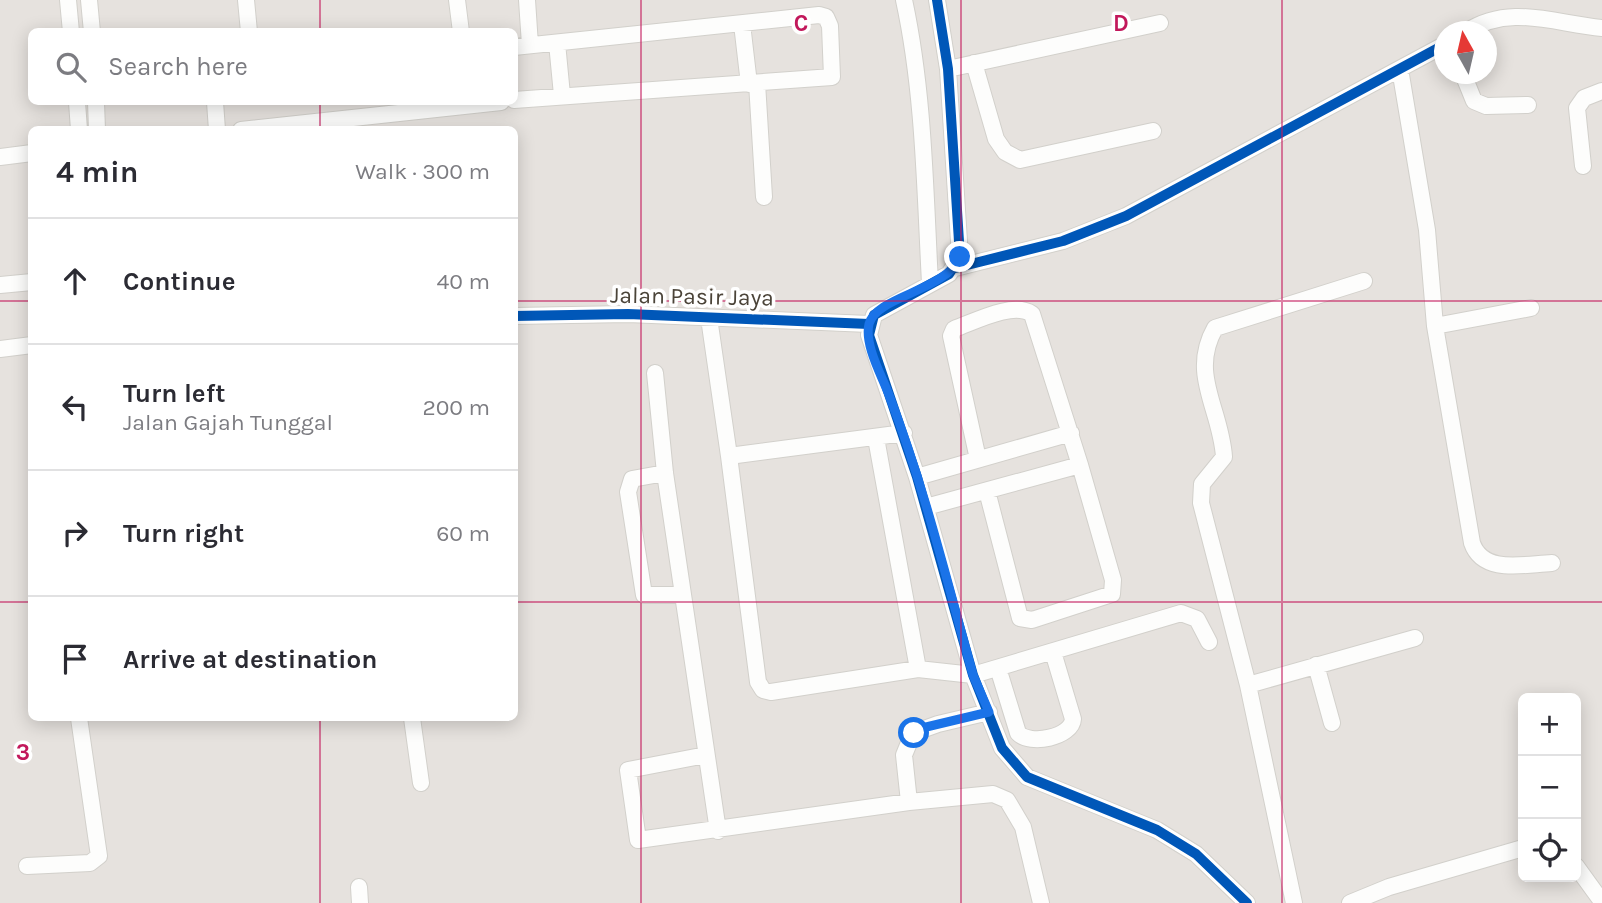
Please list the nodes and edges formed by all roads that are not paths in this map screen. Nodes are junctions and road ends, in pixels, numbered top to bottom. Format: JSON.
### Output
{"nodes":[{"id":1,"x":68,"y":0,"type":"edge"},
{"id":2,"x":89,"y":0,"type":"edge"},
{"id":3,"x":246,"y":0,"type":"edge"},
{"id":4,"x":457,"y":0,"type":"edge"},
{"id":5,"x":527,"y":0,"type":"edge"},
{"id":6,"x":904,"y":0,"type":"edge"},
{"id":7,"x":937,"y":0,"type":"edge"},
{"id":8,"x":1489,"y":21,"type":"edge"},
{"id":9,"x":1160,"y":23,"type":"dead end"},
{"id":10,"x":743,"y":24,"type":"junction"},
{"id":11,"x":71,"y":28,"type":"edge"},
{"id":12,"x":92,"y":28,"type":"edge"},
{"id":13,"x":249,"y":28,"type":"edge"},
{"id":14,"x":460,"y":28,"type":"edge"},
{"id":15,"x":1602,"y":28,"type":"edge"},
{"id":16,"x":557,"y":43,"type":"junction"},
{"id":17,"x":522,"y":46,"type":"edge"},
{"id":18,"x":1434,"y":50,"type":"edge"},
{"id":19,"x":974,"y":63,"type":"junction"},
{"id":20,"x":948,"y":69,"type":"junction"},
{"id":21,"x":1400,"y":69,"type":"junction"},
{"id":22,"x":753,"y":83,"type":"junction"},
{"id":23,"x":1467,"y":84,"type":"edge"},
{"id":24,"x":1602,"y":91,"type":"edge"},
{"id":25,"x":562,"y":95,"type":"junction"},
{"id":26,"x":518,"y":100,"type":"edge"},
{"id":27,"x":1528,"y":104,"type":"dead end"},
{"id":28,"x":77,"y":105,"type":"edge"},
{"id":29,"x":96,"y":105,"type":"edge"},
{"id":30,"x":215,"y":105,"type":"edge"},
{"id":31,"x":473,"y":105,"type":"edge"},
{"id":32,"x":79,"y":126,"type":"edge"},
{"id":33,"x":97,"y":126,"type":"edge"},
{"id":34,"x":217,"y":126,"type":"edge"},
{"id":35,"x":278,"y":126,"type":"edge"},
{"id":36,"x":1153,"y":131,"type":"dead end"},
{"id":37,"x":28,"y":154,"type":"edge"},
{"id":38,"x":0,"y":157,"type":"edge"},
{"id":39,"x":1583,"y":166,"type":"dead end"},
{"id":40,"x":764,"y":197,"type":"dead end"},
{"id":41,"x":955,"y":268,"type":"junction"},
{"id":42,"x":1364,"y":281,"type":"dead end"},
{"id":43,"x":28,"y":282,"type":"edge"},
{"id":44,"x":930,"y":283,"type":"junction"},
{"id":45,"x":0,"y":285,"type":"edge"},
{"id":46,"x":1531,"y":308,"type":"dead end"},
{"id":47,"x":518,"y":316,"type":"edge"},
{"id":48,"x":709,"y":318,"type":"junction"},
{"id":49,"x":869,"y":324,"type":"junction"},
{"id":50,"x":1434,"y":326,"type":"junction"},
{"id":51,"x":28,"y":346,"type":"edge"},
{"id":52,"x":0,"y":349,"type":"edge"},
{"id":53,"x":655,"y":373,"type":"dead end"},
{"id":54,"x":904,"y":433,"type":"junction"},
{"id":55,"x":1071,"y":433,"type":"junction"},
{"id":56,"x":876,"y":438,"type":"junction"},
{"id":57,"x":729,"y":456,"type":"junction"},
{"id":58,"x":978,"y":459,"type":"junction"},
{"id":59,"x":1080,"y":465,"type":"junction"},
{"id":60,"x":665,"y":473,"type":"junction"},
{"id":61,"x":918,"y":477,"type":"junction"},
{"id":62,"x":987,"y":491,"type":"junction"},
{"id":63,"x":926,"y":507,"type":"junction"},
{"id":64,"x":1552,"y":563,"type":"dead end"},
{"id":65,"x":682,"y":595,"type":"junction"},
{"id":66,"x":1415,"y":638,"type":"dead end"},
{"id":67,"x":1209,"y":642,"type":"dead end"},
{"id":68,"x":1053,"y":652,"type":"junction"},
{"id":69,"x":1316,"y":666,"type":"junction"},
{"id":70,"x":998,"y":668,"type":"junction"},
{"id":71,"x":918,"y":669,"type":"junction"},
{"id":72,"x":973,"y":675,"type":"junction"},
{"id":73,"x":1248,"y":685,"type":"junction"},
{"id":74,"x":989,"y":712,"type":"junction"},
{"id":75,"x":79,"y":721,"type":"edge"},
{"id":76,"x":412,"y":721,"type":"edge"},
{"id":77,"x":1332,"y":723,"type":"dead end"},
{"id":78,"x":706,"y":755,"type":"junction"},
{"id":79,"x":421,"y":783,"type":"dead end"},
{"id":80,"x":909,"y":802,"type":"junction"},
{"id":81,"x":718,"y":831,"type":"junction"},
{"id":82,"x":1518,"y":849,"type":"edge"},
{"id":83,"x":27,"y":866,"type":"dead end"},
{"id":84,"x":1581,"y":873,"type":"edge"},
{"id":85,"x":1600,"y":899,"type":"dead end"},
{"id":86,"x":1041,"y":903,"type":"edge"},
{"id":87,"x":1247,"y":903,"type":"edge"},
{"id":88,"x":1294,"y":903,"type":"edge"},
{"id":89,"x":1350,"y":903,"type":"edge"}],
"edges":[{"from":1,"to":11,"type":"street"},
{"from":2,"to":12,"type":"street"},
{"from":3,"to":13,"type":"street"},
{"from":4,"to":14,"type":"street"},
{"from":5,"to":17,"type":"street"},
{"from":6,"to":44,"type":"street"},
{"from":7,"to":20,"type":"street"},
{"from":8,"to":15,"type":"street"},
{"from":9,"to":19,"type":"street"},
{"from":10,"to":16,"type":"street"},
{"from":10,"to":22,"type":"street"},
{"from":10,"to":22,"type":"street"},
{"from":16,"to":17,"type":"street"},
{"from":16,"to":25,"type":"street"},
{"from":18,"to":21,"type":"street"},
{"from":19,"to":20,"type":"street"},
{"from":19,"to":36,"type":"street"},
{"from":20,"to":41,"type":"street"},
{"from":21,"to":41,"type":"street"},
{"from":21,"to":50,"type":"street"},
{"from":22,"to":25,"type":"street"},
{"from":22,"to":40,"type":"street"},
{"from":23,"to":27,"type":"street"},
{"from":24,"to":39,"type":"street"},
{"from":25,"to":26,"type":"street"},
{"from":28,"to":32,"type":"street"},
{"from":29,"to":33,"type":"street"},
{"from":30,"to":34,"type":"street"},
{"from":31,"to":35,"type":"street"},
{"from":37,"to":38,"type":"street"},
{"from":41,"to":44,"type":"street"},
{"from":42,"to":73,"type":"street"},
{"from":43,"to":45,"type":"street"},
{"from":44,"to":49,"type":"street"},
{"from":46,"to":50,"type":"street"},
{"from":47,"to":48,"type":"street","name":"Jalan Pasir Jaya"},
{"from":48,"to":49,"type":"street","name":"Jalan Pasir Jaya"},
{"from":48,"to":57,"type":"street"},
{"from":49,"to":54,"type":"street"},
{"from":50,"to":64,"type":"street"},
{"from":51,"to":52,"type":"street"},
{"from":53,"to":60,"type":"street"},
{"from":54,"to":56,"type":"street"},
{"from":54,"to":61,"type":"street"},
{"from":55,"to":58,"type":"street"},
{"from":55,"to":58,"type":"street"},
{"from":55,"to":59,"type":"street"},
{"from":56,"to":57,"type":"street"},
{"from":56,"to":71,"type":"street"},
{"from":57,"to":71,"type":"street"},
{"from":58,"to":61,"type":"street"},
{"from":59,"to":62,"type":"street"},
{"from":59,"to":62,"type":"street"},
{"from":60,"to":65,"type":"street"},
{"from":60,"to":65,"type":"street"},
{"from":61,"to":63,"type":"street"},
{"from":62,"to":63,"type":"street"},
{"from":63,"to":72,"type":"street"},
{"from":65,"to":78,"type":"street"},
{"from":66,"to":69,"type":"street"},
{"from":67,"to":68,"type":"street"},
{"from":68,"to":70,"type":"street"},
{"from":68,"to":70,"type":"street"},
{"from":69,"to":73,"type":"street"},
{"from":69,"to":77,"type":"street"},
{"from":70,"to":72,"type":"street"},
{"from":71,"to":72,"type":"street"},
{"from":72,"to":74,"type":"street"},
{"from":73,"to":88,"type":"street"},
{"from":74,"to":80,"type":"street"},
{"from":74,"to":87,"type":"street"},
{"from":75,"to":83,"type":"street"},
{"from":76,"to":79,"type":"street"},
{"from":78,"to":81,"type":"street"},
{"from":78,"to":81,"type":"street"},
{"from":80,"to":81,"type":"street"},
{"from":80,"to":86,"type":"street"},
{"from":82,"to":89,"type":"street"},
{"from":84,"to":85,"type":"street"}]}
